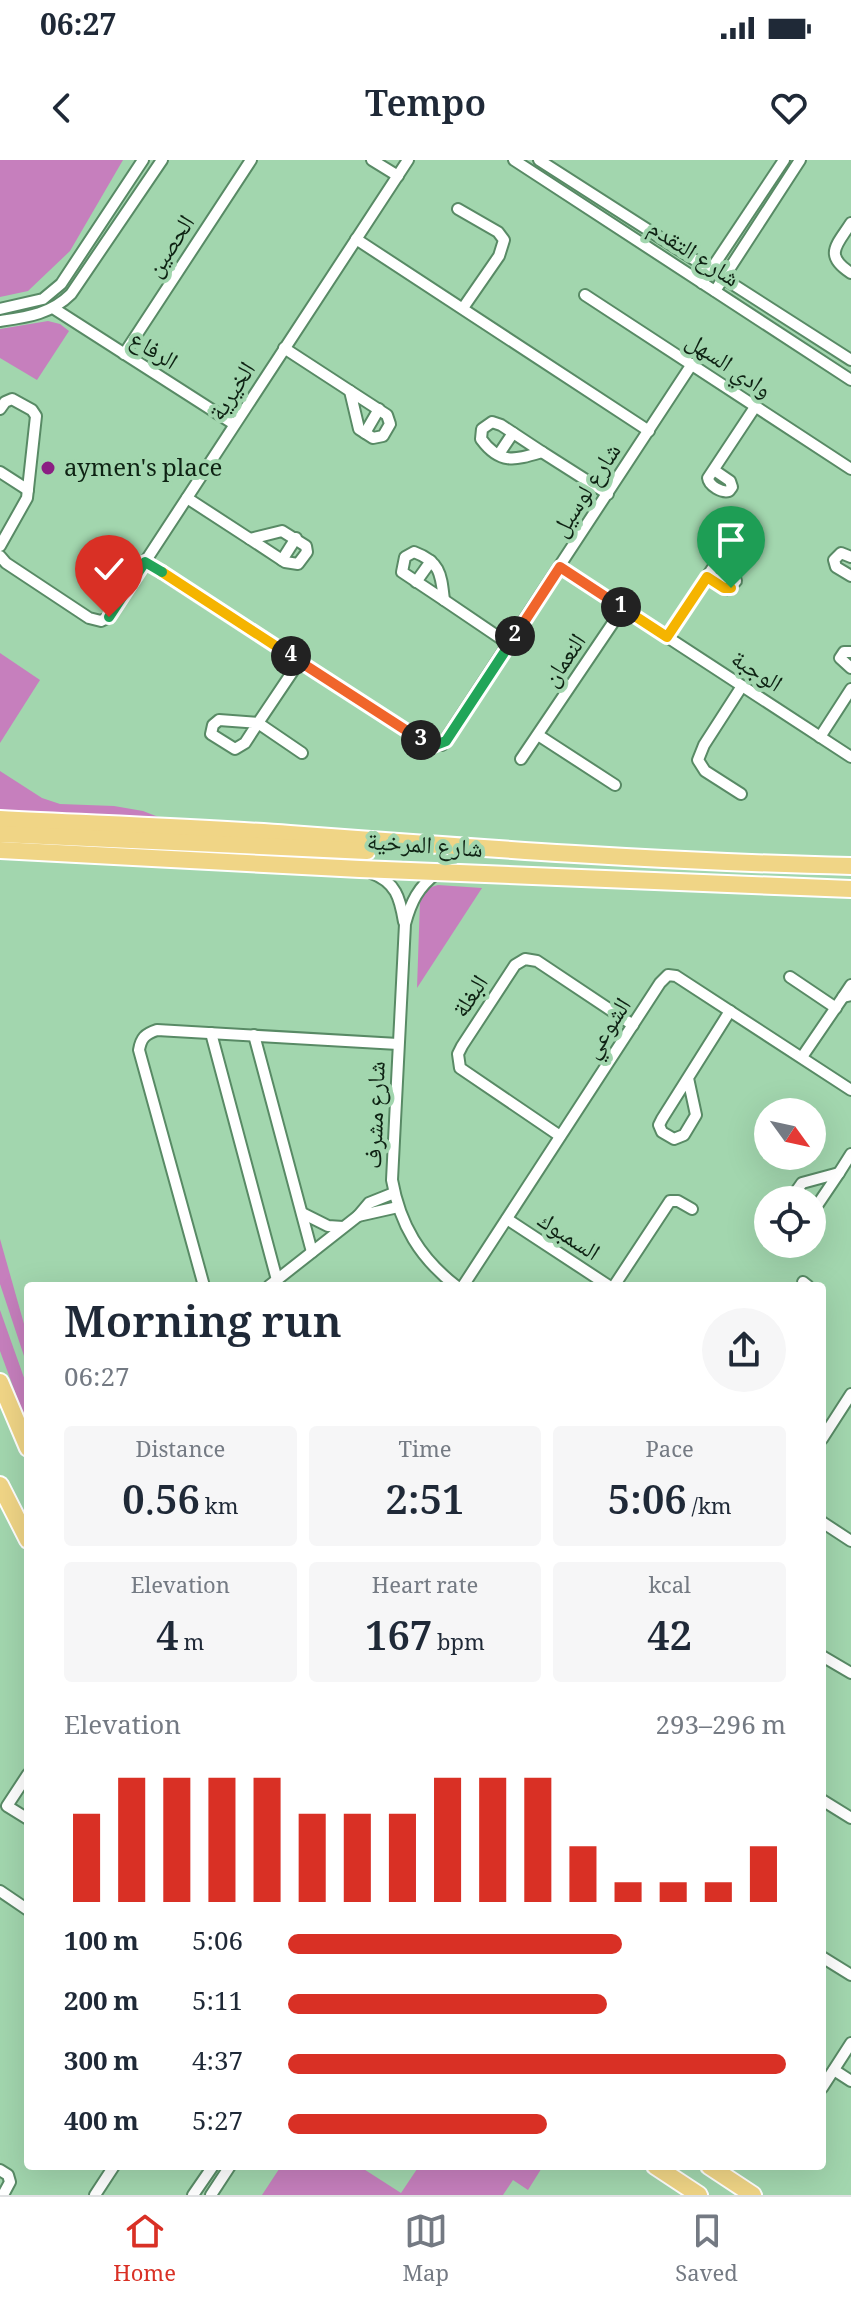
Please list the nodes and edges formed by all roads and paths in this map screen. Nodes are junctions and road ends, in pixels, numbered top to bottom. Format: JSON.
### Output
{"nodes":[{"id":1,"x":143,"y":160,"type":"edge"},
{"id":2,"x":162,"y":160,"type":"edge"},
{"id":3,"x":251,"y":160,"type":"edge"},
{"id":4,"x":372,"y":160,"type":"edge"},
{"id":5,"x":408,"y":160,"type":"edge"},
{"id":6,"x":514,"y":160,"type":"edge"},
{"id":7,"x":539,"y":160,"type":"edge"},
{"id":8,"x":784,"y":160,"type":"edge"},
{"id":9,"x":800,"y":160,"type":"edge"},
{"id":10,"x":558,"y":165,"type":"edge"},
{"id":11,"x":398,"y":176,"type":"junction"},
{"id":12,"x":548,"y":181,"type":"junction"},
{"id":13,"x":458,"y":209,"type":"dead end"},
{"id":14,"x":851,"y":223,"type":"edge"},
{"id":15,"x":356,"y":239,"type":"junction"},
{"id":16,"x":712,"y":269,"type":"junction"},
{"id":17,"x":851,"y":273,"type":"edge"},
{"id":18,"x":724,"y":276,"type":"junction"},
{"id":19,"x":702,"y":283,"type":"junction"},
{"id":20,"x":715,"y":291,"type":"junction"},
{"id":21,"x":585,"y":295,"type":"dead end"},
{"id":22,"x":53,"y":308,"type":"junction"},
{"id":23,"x":463,"y":308,"type":"junction"},
{"id":24,"x":0,"y":309,"type":"edge"},
{"id":25,"x":0,"y":321,"type":"edge"},
{"id":26,"x":284,"y":348,"type":"junction"},
{"id":27,"x":124,"y":354,"type":"junction"},
{"id":28,"x":851,"y":360,"type":"edge"},
{"id":29,"x":692,"y":364,"type":"junction"},
{"id":30,"x":851,"y":380,"type":"edge"},
{"id":31,"x":350,"y":391,"type":"junction"},
{"id":32,"x":755,"y":407,"type":"junction"},
{"id":33,"x":0,"y":409,"type":"edge"},
{"id":34,"x":379,"y":409,"type":"junction"},
{"id":35,"x":234,"y":424,"type":"junction"},
{"id":36,"x":649,"y":431,"type":"junction"},
{"id":37,"x":365,"y":433,"type":"junction"},
{"id":38,"x":513,"y":433,"type":"junction"},
{"id":39,"x":542,"y":452,"type":"junction"},
{"id":40,"x":499,"y":454,"type":"junction"},
{"id":41,"x":851,"y":469,"type":"edge"},
{"id":42,"x":714,"y":470,"type":"dead end"},
{"id":43,"x":0,"y":472,"type":"edge"},
{"id":44,"x":28,"y":490,"type":"junction"},
{"id":45,"x":608,"y":494,"type":"junction"},
{"id":46,"x":187,"y":498,"type":"junction"},
{"id":47,"x":296,"y":538,"type":"junction"},
{"id":48,"x":250,"y":539,"type":"junction"},
{"id":49,"x":0,"y":546,"type":"edge"},
{"id":50,"x":0,"y":556,"type":"edge"},
{"id":51,"x":851,"y":557,"type":"edge"},
{"id":52,"x":282,"y":560,"type":"junction"},
{"id":53,"x":431,"y":561,"type":"junction"},
{"id":54,"x":145,"y":562,"type":"junction"},
{"id":55,"x":560,"y":567,"type":"junction"},
{"id":56,"x":851,"y":576,"type":"edge"},
{"id":57,"x":707,"y":577,"type":"dead end"},
{"id":58,"x":416,"y":582,"type":"junction"},
{"id":59,"x":444,"y":600,"type":"junction"},
{"id":60,"x":623,"y":608,"type":"junction"},
{"id":61,"x":667,"y":637,"type":"junction"},
{"id":62,"x":509,"y":644,"type":"junction"},
{"id":63,"x":851,"y":652,"type":"edge"},
{"id":64,"x":299,"y":662,"type":"junction"},
{"id":65,"x":851,"y":668,"type":"edge"},
{"id":66,"x":742,"y":686,"type":"junction"},
{"id":67,"x":851,"y":689,"type":"edge"},
{"id":68,"x":538,"y":735,"type":"junction"},
{"id":69,"x":820,"y":737,"type":"junction"},
{"id":70,"x":302,"y":753,"type":"dead end"},
{"id":71,"x":851,"y":757,"type":"edge"},
{"id":72,"x":521,"y":759,"type":"dead end"},
{"id":73,"x":615,"y":785,"type":"dead end"},
{"id":74,"x":741,"y":794,"type":"dead end"},
{"id":75,"x":4,"y":818,"type":"edge"},
{"id":76,"x":0,"y":834,"type":"edge"},
{"id":77,"x":412,"y":845,"type":"junction"},
{"id":78,"x":0,"y":850,"type":"edge"},
{"id":79,"x":851,"y":866,"type":"edge"},
{"id":80,"x":360,"y":869,"type":"junction"},
{"id":81,"x":438,"y":872,"type":"junction"},
{"id":82,"x":851,"y":889,"type":"edge"},
{"id":83,"x":405,"y":924,"type":"junction"},
{"id":84,"x":790,"y":977,"type":"dead end"},
{"id":85,"x":851,"y":985,"type":"edge"},
{"id":86,"x":847,"y":996,"type":"edge"},
{"id":87,"x":836,"y":1008,"type":"junction"},
{"id":88,"x":730,"y":1011,"type":"junction"},
{"id":89,"x":633,"y":1025,"type":"junction"},
{"id":90,"x":211,"y":1033,"type":"junction"},
{"id":91,"x":254,"y":1035,"type":"junction"},
{"id":92,"x":398,"y":1044,"type":"junction"},
{"id":93,"x":802,"y":1057,"type":"junction"},
{"id":94,"x":688,"y":1078,"type":"junction"},
{"id":95,"x":851,"y":1090,"type":"edge"},
{"id":96,"x":560,"y":1136,"type":"junction"},
{"id":97,"x":851,"y":1154,"type":"edge"},
{"id":98,"x":839,"y":1173,"type":"junction"},
{"id":99,"x":798,"y":1186,"type":"edge"},
{"id":100,"x":826,"y":1190,"type":"edge"},
{"id":101,"x":394,"y":1193,"type":"junction"},
{"id":102,"x":398,"y":1207,"type":"junction"},
{"id":103,"x":692,"y":1209,"type":"dead end"},
{"id":104,"x":302,"y":1213,"type":"junction"},
{"id":105,"x":358,"y":1216,"type":"junction"},
{"id":106,"x":507,"y":1219,"type":"junction"},
{"id":107,"x":343,"y":1227,"type":"junction"},
{"id":108,"x":312,"y":1252,"type":"junction"},
{"id":109,"x":203,"y":1282,"type":"edge"},
{"id":110,"x":273,"y":1282,"type":"edge"},
{"id":111,"x":274,"y":1282,"type":"edge"},
{"id":112,"x":451,"y":1282,"type":"edge"},
{"id":113,"x":466,"y":1282,"type":"edge"},
{"id":114,"x":605,"y":1282,"type":"edge"},
{"id":115,"x":614,"y":1282,"type":"edge"},
{"id":116,"x":0,"y":1382,"type":"edge"},
{"id":117,"x":851,"y":1394,"type":"edge"},
{"id":118,"x":826,"y":1428,"type":"edge"},
{"id":119,"x":24,"y":1439,"type":"edge"},
{"id":120,"x":0,"y":1485,"type":"edge"},
{"id":121,"x":826,"y":1525,"type":"edge"},
{"id":122,"x":24,"y":1532,"type":"edge"},
{"id":123,"x":851,"y":1541,"type":"edge"},
{"id":124,"x":826,"y":1658,"type":"edge"},
{"id":125,"x":851,"y":1673,"type":"edge"},
{"id":126,"x":24,"y":1779,"type":"edge"},
{"id":127,"x":826,"y":1802,"type":"edge"},
{"id":128,"x":4,"y":1803,"type":"edge"},
{"id":129,"x":24,"y":1816,"type":"edge"},
{"id":130,"x":851,"y":1818,"type":"edge"},
{"id":131,"x":0,"y":1891,"type":"edge"},
{"id":132,"x":24,"y":1907,"type":"edge"},
{"id":133,"x":826,"y":1959,"type":"edge"},
{"id":134,"x":851,"y":1975,"type":"edge"},
{"id":135,"x":851,"y":2043,"type":"edge"},
{"id":136,"x":834,"y":2070,"type":"junction"},
{"id":137,"x":851,"y":2081,"type":"edge"},
{"id":138,"x":826,"y":2082,"type":"edge"},
{"id":139,"x":0,"y":2170,"type":"edge"},
{"id":140,"x":111,"y":2170,"type":"edge"},
{"id":141,"x":210,"y":2170,"type":"edge"},
{"id":142,"x":227,"y":2170,"type":"edge"},
{"id":143,"x":661,"y":2170,"type":"edge"},
{"id":144,"x":715,"y":2170,"type":"edge"},
{"id":145,"x":3,"y":2195,"type":"edge"},
{"id":146,"x":95,"y":2195,"type":"edge"},
{"id":147,"x":193,"y":2195,"type":"edge"},
{"id":148,"x":211,"y":2195,"type":"edge"},
{"id":149,"x":699,"y":2195,"type":"edge"},
{"id":150,"x":753,"y":2195,"type":"edge"}],
"edges":[{"from":1,"to":24,"type":"street"},
{"from":2,"to":22,"type":"street"},
{"from":3,"to":27,"type":"street","name":"الحصين"},
{"from":4,"to":11,"type":"street"},
{"from":5,"to":11,"type":"street","name":"الخيرية"},
{"from":6,"to":12,"type":"street","name":"شارع التقدم"},
{"from":7,"to":10,"type":"street","name":"شارع التقدم"},
{"from":8,"to":16,"type":"street"},
{"from":9,"to":18,"type":"street"},
{"from":10,"to":12,"type":"street"},
{"from":10,"to":16,"type":"street","name":"شارع التقدم"},
{"from":11,"to":15,"type":"street","name":"الخيرية"},
{"from":12,"to":19,"type":"street","name":"شارع التقدم"},
{"from":13,"to":23,"type":"street"},
{"from":14,"to":17,"type":"street"},
{"from":15,"to":23,"type":"street"},
{"from":15,"to":26,"type":"street","name":"الخيرية"},
{"from":16,"to":18,"type":"street","name":"شارع التقدم"},
{"from":16,"to":19,"type":"street"},
{"from":18,"to":20,"type":"street"},
{"from":18,"to":28,"type":"street","name":"شارع التقدم"},
{"from":19,"to":20,"type":"street","name":"شارع التقدم"},
{"from":20,"to":30,"type":"street","name":"شارع التقدم"},
{"from":21,"to":29,"type":"street","name":"وادي السهل"},
{"from":22,"to":25,"type":"street"},
{"from":22,"to":27,"type":"street","name":"الرفاع"},
{"from":23,"to":36,"type":"street"},
{"from":26,"to":31,"type":"street"},
{"from":26,"to":35,"type":"street","name":"الخيرية"},
{"from":27,"to":35,"type":"street","name":"الرفاع"},
{"from":29,"to":32,"type":"street","name":"وادي السهل"},
{"from":29,"to":36,"type":"street","name":"شارع لوسيل"},
{"from":31,"to":34,"type":"street"},
{"from":31,"to":37,"type":"street"},
{"from":32,"to":41,"type":"street","name":"وادي السهل"},
{"from":32,"to":42,"type":"street"},
{"from":33,"to":44,"type":"street"},
{"from":34,"to":37,"type":"street"},
{"from":34,"to":37,"type":"street"},
{"from":35,"to":46,"type":"street","name":"الخيرية"},
{"from":36,"to":45,"type":"street","name":"شارع لوسيل"},
{"from":38,"to":39,"type":"street"},
{"from":38,"to":40,"type":"street"},
{"from":38,"to":40,"type":"street"},
{"from":39,"to":40,"type":"street"},
{"from":39,"to":45,"type":"street"},
{"from":43,"to":44,"type":"street"},
{"from":44,"to":49,"type":"street"},
{"from":45,"to":55,"type":"street","name":"شارع لوسيل"},
{"from":46,"to":48,"type":"street"},
{"from":46,"to":54,"type":"street","name":"الخيرية"},
{"from":47,"to":48,"type":"street"},
{"from":47,"to":52,"type":"street"},
{"from":47,"to":52,"type":"street"},
{"from":48,"to":52,"type":"street"},
{"from":50,"to":54,"type":"street","name":"الخيرية"},
{"from":51,"to":56,"type":"street"},
{"from":53,"to":58,"type":"street"},
{"from":53,"to":58,"type":"street"},
{"from":53,"to":59,"type":"street"},
{"from":54,"to":64,"type":"street","name":"شارع لوسيل"},
{"from":55,"to":60,"type":"street","name":"الوجبة"},
{"from":55,"to":62,"type":"street","name":"شارع لوسيل"},
{"from":57,"to":61,"type":"street"},
{"from":58,"to":59,"type":"street"},
{"from":59,"to":62,"type":"street"},
{"from":60,"to":61,"type":"street","name":"الوجبة"},
{"from":60,"to":68,"type":"street","name":"النعمان"},
{"from":61,"to":66,"type":"street","name":"الوجبة"},
{"from":62,"to":64,"type":"street","name":"شارع لوسيل"},
{"from":63,"to":65,"type":"street"},
{"from":64,"to":70,"type":"street"},
{"from":66,"to":69,"type":"street","name":"الوجبة"},
{"from":66,"to":74,"type":"street"},
{"from":67,"to":69,"type":"street"},
{"from":68,"to":72,"type":"street","name":"النعمان"},
{"from":68,"to":73,"type":"street"},
{"from":69,"to":71,"type":"street","name":"الوجبة"},
{"from":75,"to":77,"type":"highway","name":"شارع المرخية"},
{"from":76,"to":77,"type":"highway"},
{"from":77,"to":79,"type":"highway","name":"شارع المرخية"},
{"from":78,"to":80,"type":"highway","name":"شارع المرخية"},
{"from":80,"to":81,"type":"highway","name":"شارع المرخية"},
{"from":80,"to":83,"type":"street","name":"شارع مشرف"},
{"from":81,"to":82,"type":"highway","name":"شارع المرخية"},
{"from":81,"to":83,"type":"street","name":"شارع مشرف"},
{"from":83,"to":92,"type":"street","name":"شارع مشرف"},
{"from":84,"to":87,"type":"street"},
{"from":85,"to":86,"type":"street"},
{"from":86,"to":87,"type":"street"},
{"from":87,"to":93,"type":"street"},
{"from":88,"to":89,"type":"street","name":"الشوعي"},
{"from":88,"to":93,"type":"street","name":"الشوعي"},
{"from":88,"to":94,"type":"street"},
{"from":89,"to":96,"type":"street","name":"الشوعي"},
{"from":89,"to":96,"type":"street","name":"البغلة"},
{"from":90,"to":91,"type":"street"},
{"from":90,"to":109,"type":"street"},
{"from":90,"to":110,"type":"street"},
{"from":91,"to":92,"type":"street"},
{"from":91,"to":104,"type":"street"},
{"from":92,"to":101,"type":"street","name":"شارع مشرف"},
{"from":93,"to":95,"type":"street","name":"الشوعي"},
{"from":94,"to":94,"type":"street"},
{"from":96,"to":106,"type":"street","name":"الشوعي"},
{"from":97,"to":98,"type":"street"},
{"from":98,"to":99,"type":"street"},
{"from":98,"to":100,"type":"street"},
{"from":101,"to":102,"type":"street","name":"شارع مشرف"},
{"from":101,"to":105,"type":"street"},
{"from":102,"to":105,"type":"street"},
{"from":102,"to":112,"type":"street","name":"شارع مشرف"},
{"from":103,"to":115,"type":"street"},
{"from":104,"to":107,"type":"street"},
{"from":104,"to":108,"type":"street"},
{"from":105,"to":107,"type":"street"},
{"from":106,"to":113,"type":"street","name":"الشوعي"},
{"from":106,"to":114,"type":"street","name":"السمبوك"},
{"from":107,"to":108,"type":"street"},
{"from":108,"to":111,"type":"street"},
{"from":116,"to":119,"type":"highway"},
{"from":117,"to":118,"type":"street"},
{"from":120,"to":122,"type":"highway"},
{"from":121,"to":123,"type":"street"},
{"from":124,"to":125,"type":"street"},
{"from":126,"to":128,"type":"street"},
{"from":127,"to":130,"type":"street"},
{"from":128,"to":129,"type":"street"},
{"from":131,"to":132,"type":"street"},
{"from":133,"to":134,"type":"street"},
{"from":135,"to":136,"type":"street"},
{"from":136,"to":137,"type":"street"},
{"from":136,"to":138,"type":"street"},
{"from":139,"to":145,"type":"street"},
{"from":140,"to":146,"type":"street"},
{"from":141,"to":147,"type":"street"},
{"from":142,"to":148,"type":"street"},
{"from":143,"to":149,"type":"highway"},
{"from":144,"to":150,"type":"highway"}]}
